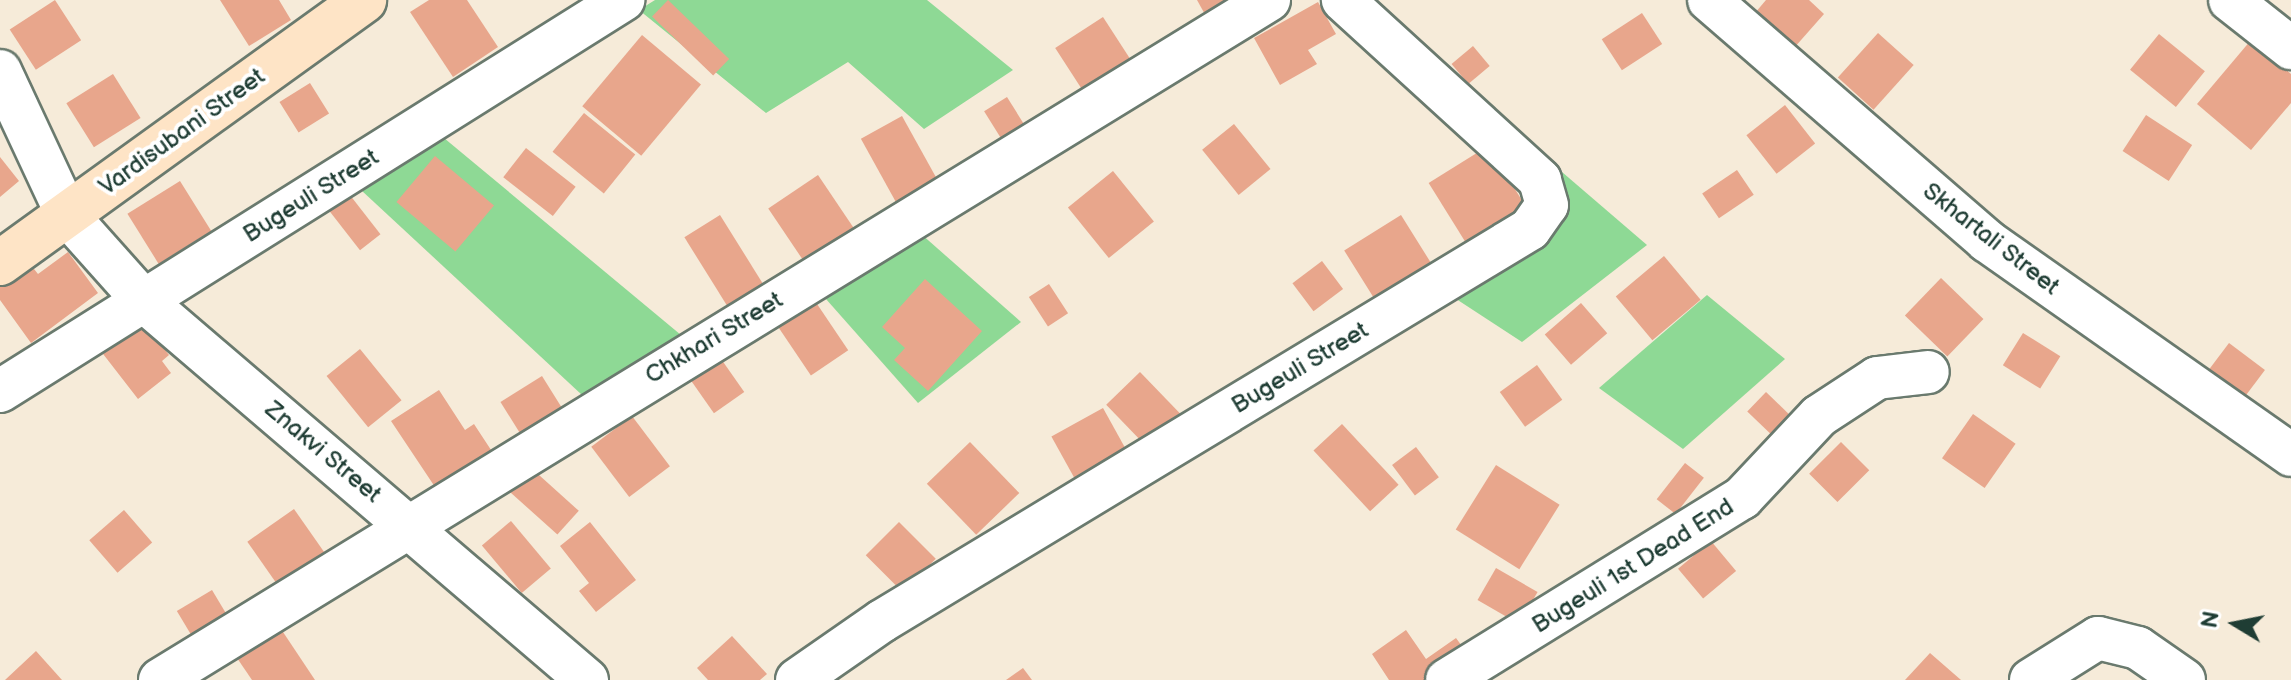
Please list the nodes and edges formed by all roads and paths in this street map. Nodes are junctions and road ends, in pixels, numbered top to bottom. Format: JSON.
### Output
{"nodes":[{"id":1,"x":364,"y":0,"type":"edge"},
{"id":2,"x":623,"y":0,"type":"edge"},
{"id":3,"x":1269,"y":0,"type":"edge"},
{"id":4,"x":1343,"y":0,"type":"edge"},
{"id":5,"x":1709,"y":0,"type":"edge"},
{"id":6,"x":2230,"y":0,"type":"edge"},
{"id":7,"x":2291,"y":48,"type":"edge"},
{"id":8,"x":0,"y":71,"type":"edge"},
{"id":9,"x":67,"y":215,"type":"junction"},
{"id":10,"x":0,"y":263,"type":"edge"},
{"id":11,"x":144,"y":301,"type":"junction"},
{"id":12,"x":1928,"y":372,"type":"dead end"},
{"id":13,"x":0,"y":391,"type":"edge"},
{"id":14,"x":2291,"y":455,"type":"edge"},
{"id":15,"x":410,"y":523,"type":"junction"},
{"id":16,"x":160,"y":680,"type":"edge"},
{"id":17,"x":587,"y":680,"type":"edge"},
{"id":18,"x":797,"y":680,"type":"edge"},
{"id":19,"x":1447,"y":680,"type":"edge"},
{"id":20,"x":2031,"y":680,"type":"edge"},
{"id":21,"x":2184,"y":680,"type":"edge"}],
"edges":[{"from":1,"to":9,"type":"street","name":"Vardisubani Street"},
{"from":2,"to":11,"type":"street","name":"Bugeuli Street"},
{"from":3,"to":15,"type":"street","name":"Chkhari Street"},
{"from":4,"to":18,"type":"street","name":"Bugeuli Street"},
{"from":5,"to":14,"type":"street","name":"Skhartali Street"},
{"from":6,"to":7,"type":"street"},
{"from":8,"to":9,"type":"street","name":"Znakvi Street"},
{"from":9,"to":10,"type":"street","name":"Vardisubani Street"},
{"from":9,"to":11,"type":"street","name":"Znakvi Street"},
{"from":11,"to":13,"type":"street","name":"Bugeuli Street"},
{"from":11,"to":15,"type":"street","name":"Znakvi Street"},
{"from":12,"to":19,"type":"street","name":"Bugeuli 1st Dead End"},
{"from":15,"to":16,"type":"street","name":"Chkhari Street"},
{"from":15,"to":17,"type":"street","name":"Znakvi Street"},
{"from":20,"to":21,"type":"street"}]}
